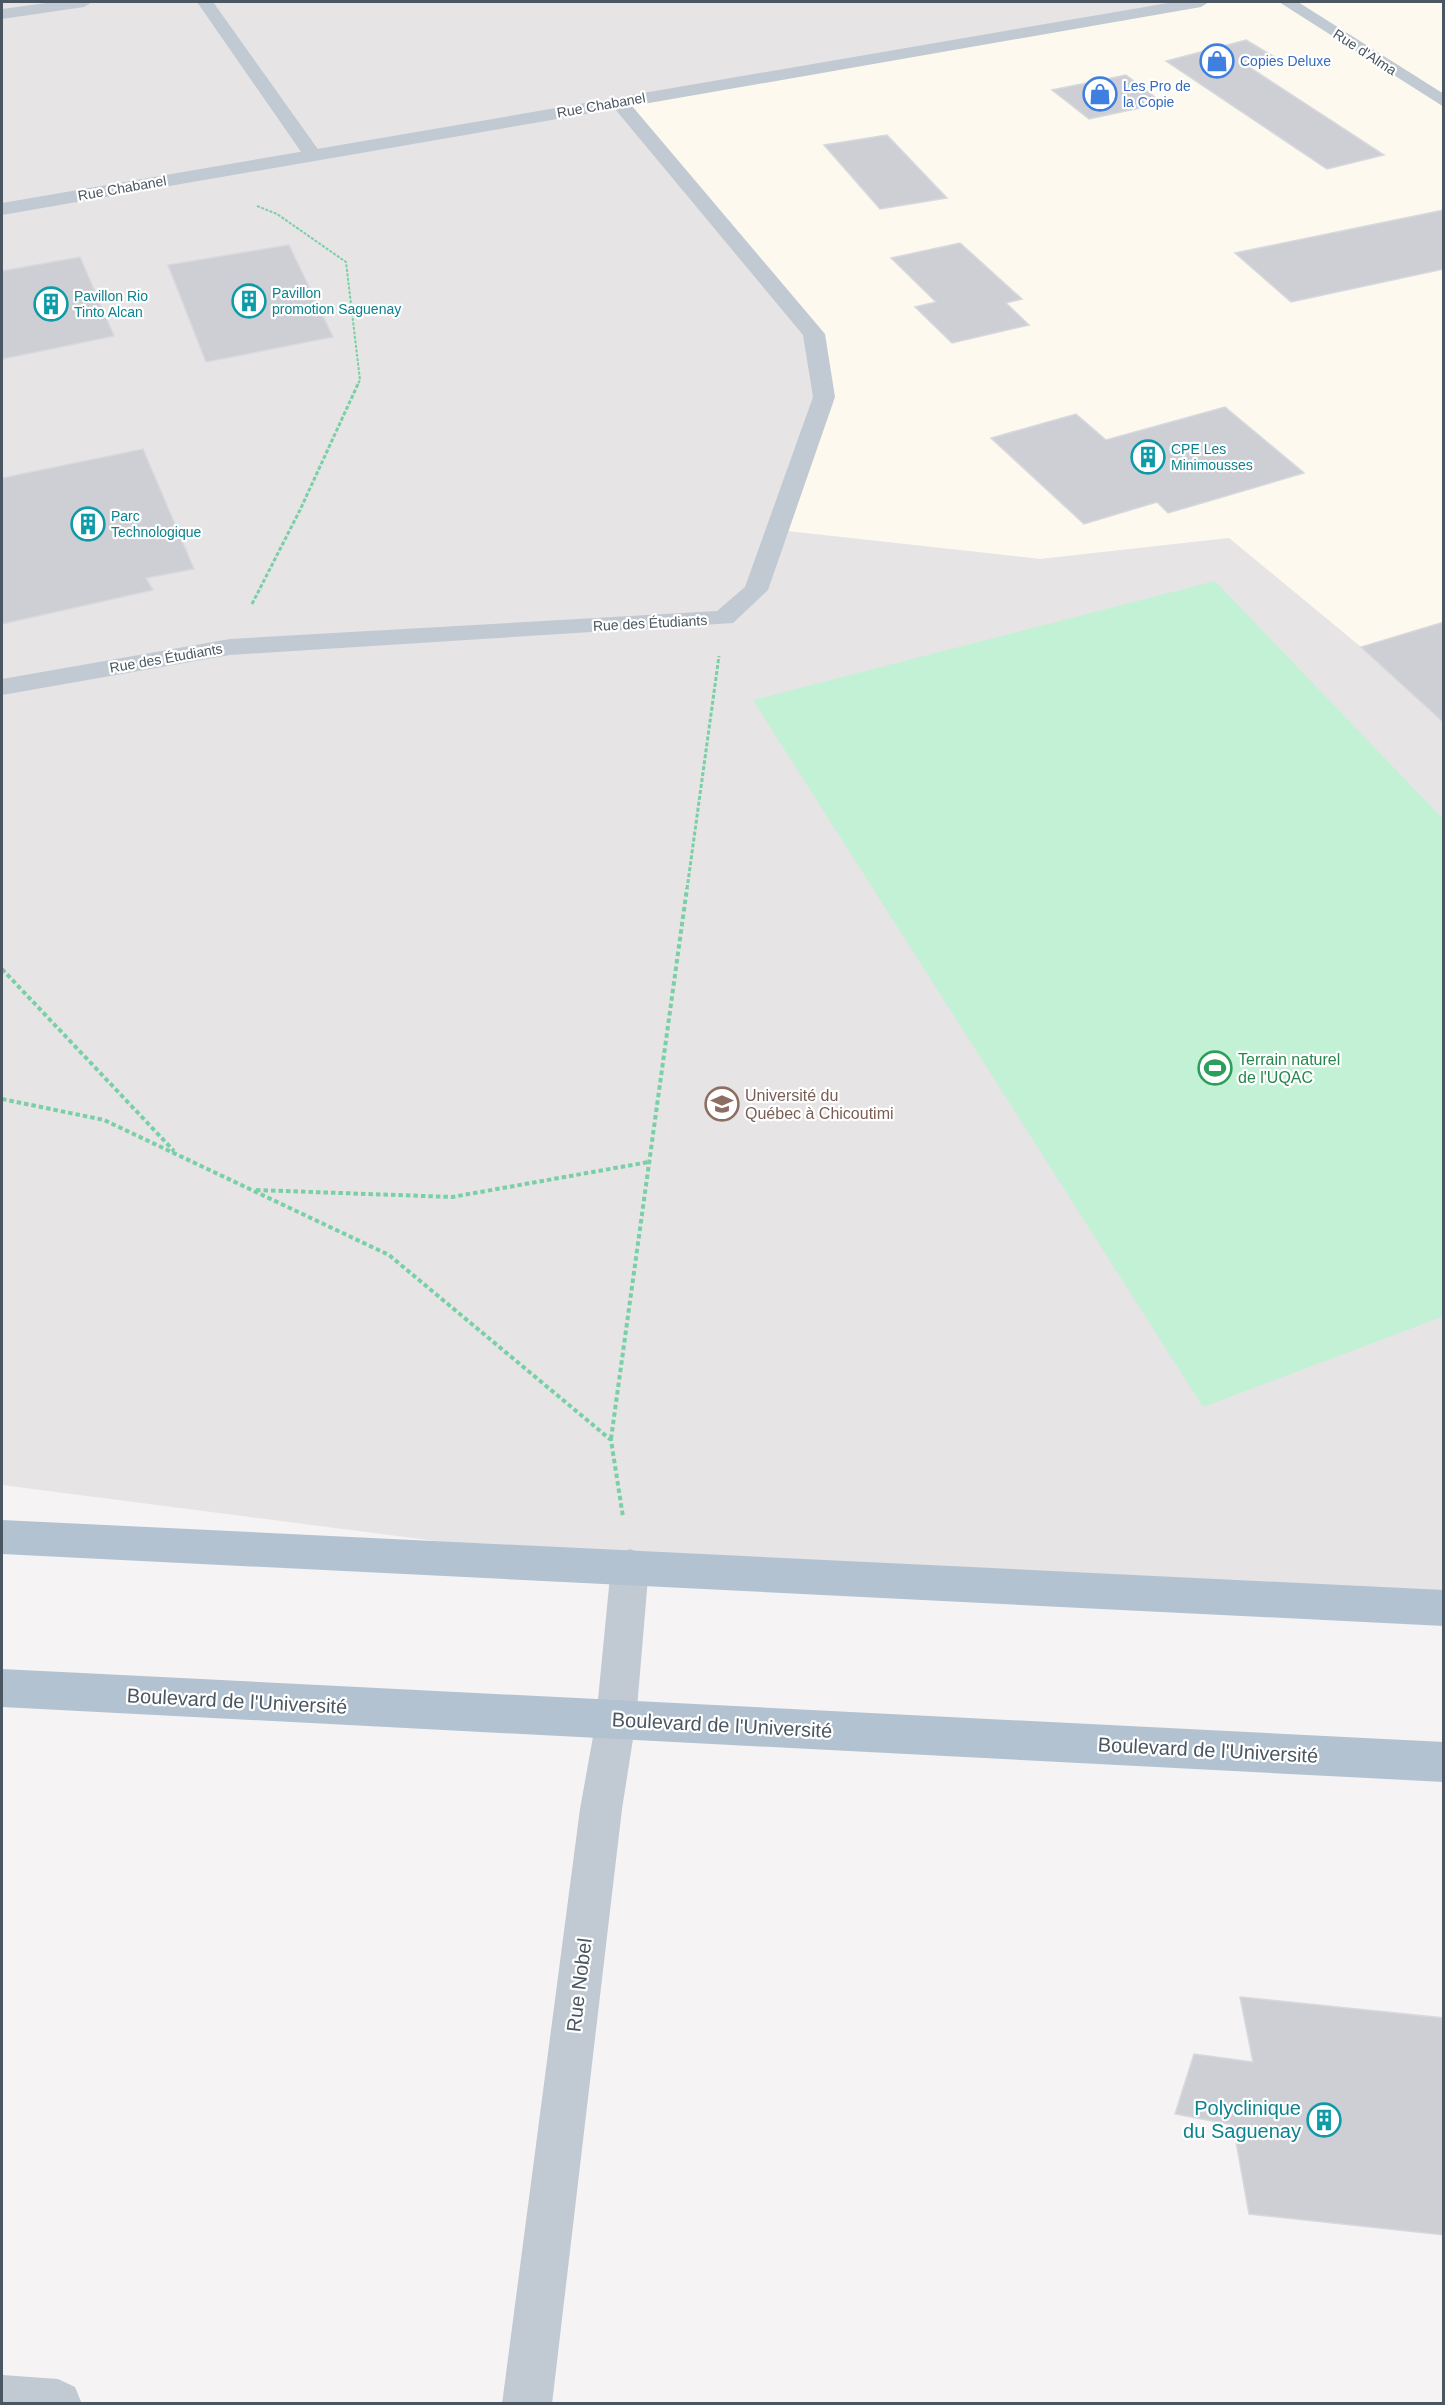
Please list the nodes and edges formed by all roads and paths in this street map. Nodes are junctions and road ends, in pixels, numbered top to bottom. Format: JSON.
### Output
{"nodes":[{"id":1,"x":84,"y":2,"type":"edge"},
{"id":2,"x":232,"y":2,"type":"edge"},
{"id":3,"x":1201,"y":2,"type":"edge"},
{"id":4,"x":1287,"y":2,"type":"edge"},
{"id":5,"x":209,"y":6,"type":"edge"},
{"id":6,"x":2,"y":14,"type":"edge"},
{"id":7,"x":619,"y":102,"type":"junction"},
{"id":8,"x":1443,"y":102,"type":"edge"},
{"id":9,"x":313,"y":155,"type":"junction"},
{"id":10,"x":186,"y":177,"type":"junction"},
{"id":11,"x":2,"y":209,"type":"edge"},
{"id":12,"x":724,"y":618,"type":"junction"},
{"id":13,"x":230,"y":647,"type":"junction"},
{"id":14,"x":2,"y":687,"type":"edge"},
{"id":15,"x":2,"y":969,"type":"edge"},
{"id":16,"x":2,"y":1099,"type":"edge"},
{"id":17,"x":178,"y":1155,"type":"junction"},
{"id":18,"x":650,"y":1162,"type":"junction"},
{"id":19,"x":252,"y":1190,"type":"junction"},
{"id":20,"x":611,"y":1440,"type":"junction"},
{"id":21,"x":2,"y":1537,"type":"edge"},
{"id":22,"x":630,"y":1566,"type":"junction"},
{"id":23,"x":1443,"y":1608,"type":"edge"},
{"id":24,"x":2,"y":1688,"type":"edge"},
{"id":25,"x":616,"y":1720,"type":"junction"},
{"id":26,"x":1443,"y":1762,"type":"edge"},
{"id":27,"x":2,"y":2400,"type":"edge"},
{"id":28,"x":58,"y":2403,"type":"edge"},
{"id":29,"x":527,"y":2403,"type":"edge"}],
"edges":[{"from":1,"to":6,"type":"street"},
{"from":2,"to":5,"type":"street"},
{"from":3,"to":7,"type":"street","name":"Rue Chabanel"},
{"from":4,"to":8,"type":"street","name":"Rue d'Alma"},
{"from":5,"to":9,"type":"street"},
{"from":7,"to":9,"type":"street","name":"Rue Chabanel"},
{"from":7,"to":12,"type":"street","name":"Rue des Étudiants"},
{"from":9,"to":10,"type":"street","name":"Rue Chabanel"},
{"from":10,"to":11,"type":"street","name":"Rue Chabanel"},
{"from":10,"to":13,"type":"path"},
{"from":12,"to":13,"type":"street","name":"Rue des Étudiants"},
{"from":12,"to":18,"type":"path"},
{"from":13,"to":14,"type":"street","name":"Rue des Étudiants"},
{"from":15,"to":17,"type":"path"},
{"from":16,"to":17,"type":"path"},
{"from":17,"to":19,"type":"path"},
{"from":18,"to":19,"type":"path"},
{"from":18,"to":20,"type":"path"},
{"from":19,"to":20,"type":"path"},
{"from":20,"to":22,"type":"path"},
{"from":21,"to":22,"type":"main road"},
{"from":22,"to":23,"type":"main road"},
{"from":22,"to":25,"type":"street","name":"Rue Nobel"},
{"from":24,"to":25,"type":"main road","name":"Boulevard de l'Université"},
{"from":25,"to":26,"type":"main road","name":"Boulevard de l'Université"},
{"from":25,"to":29,"type":"street","name":"Rue Nobel"},
{"from":27,"to":28,"type":"street"}]}
